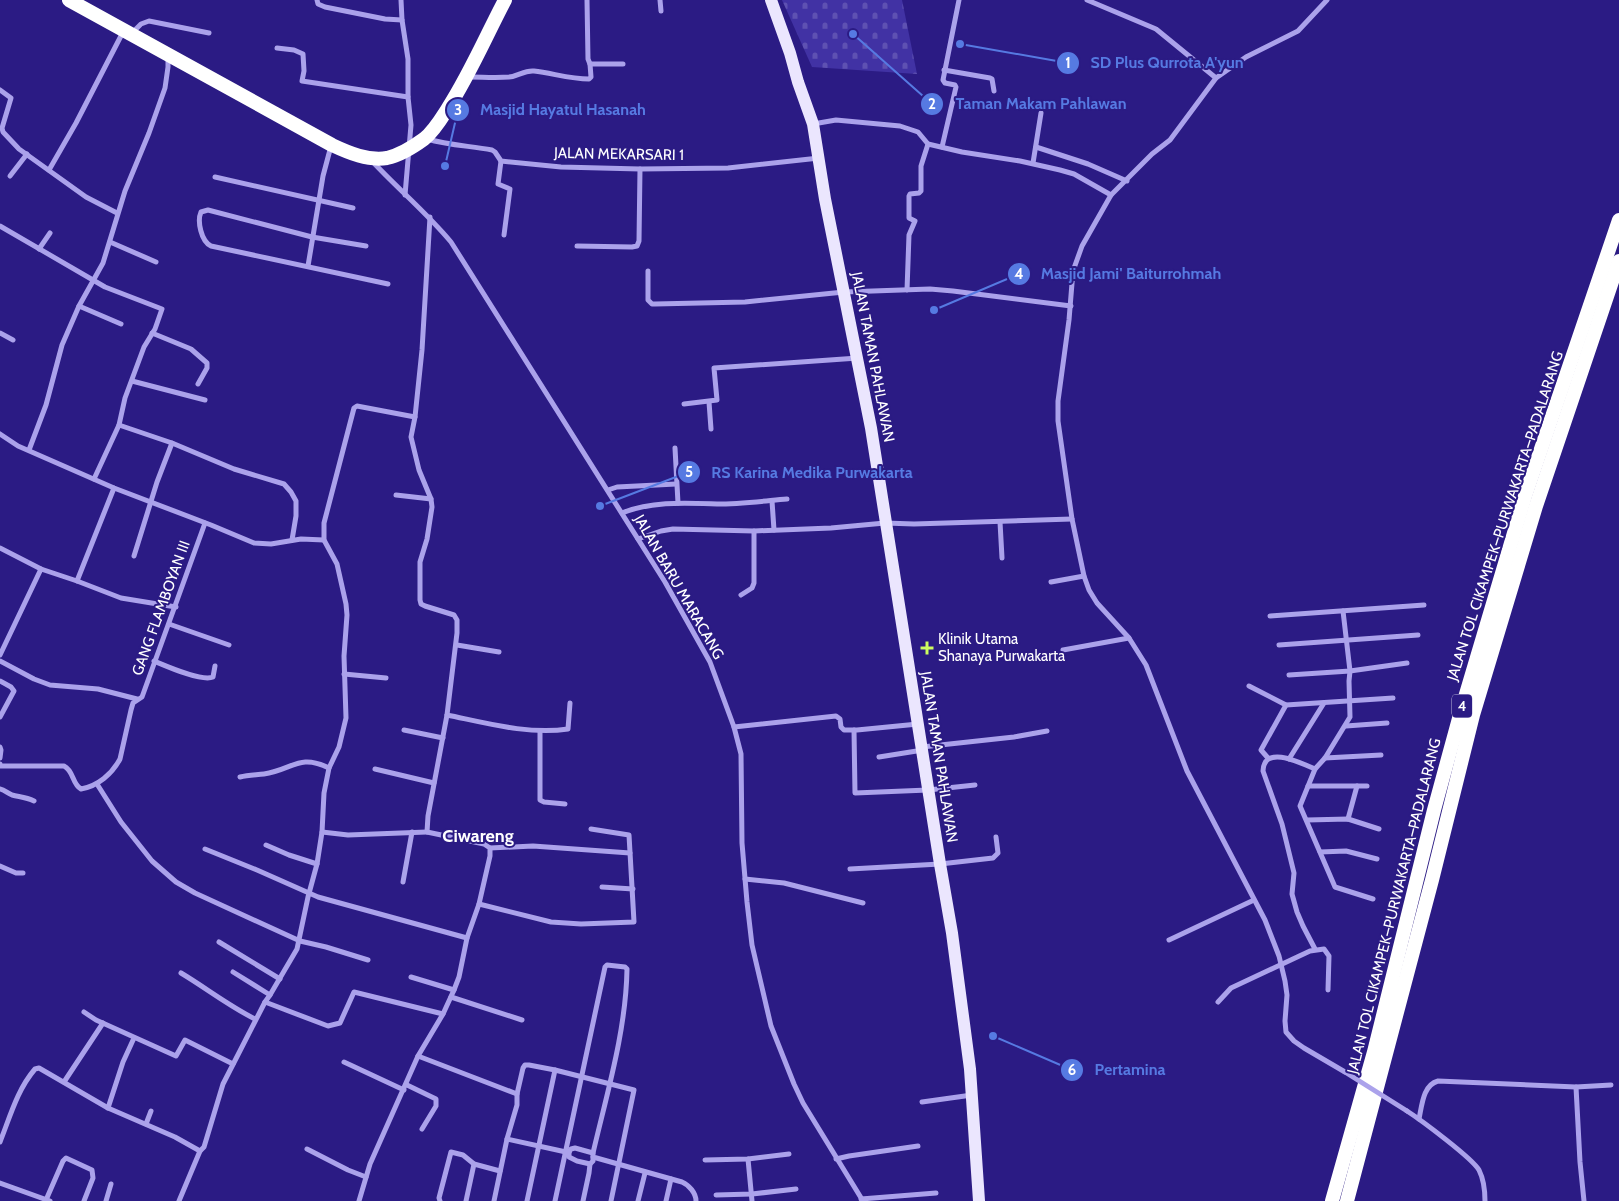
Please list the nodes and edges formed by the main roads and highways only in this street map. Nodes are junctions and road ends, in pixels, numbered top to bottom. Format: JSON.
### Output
{"nodes":[{"id":1,"x":69,"y":0,"type":"edge"},
{"id":2,"x":506,"y":0,"type":"edge"},
{"id":3,"x":771,"y":0,"type":"edge"},
{"id":4,"x":1619,"y":220,"type":"edge"},
{"id":5,"x":1619,"y":261,"type":"edge"},
{"id":6,"x":979,"y":1201,"type":"edge"},
{"id":7,"x":1332,"y":1201,"type":"edge"},
{"id":8,"x":1346,"y":1201,"type":"edge"}],
"edges":[{"from":1,"to":2,"type":"highway"},
{"from":3,"to":6,"type":"main road","name":"JALAN TAMAN PAHLAWAN"},
{"from":4,"to":7,"type":"highway","name":"JALAN TOL CIKAMPEK–PURWAKARTA–PADALARANG","number":"4"},
{"from":5,"to":8,"type":"highway","name":"JALAN TOL CIKAMPEK–PURWAKARTA–PADALARANG","number":"4"}]}
